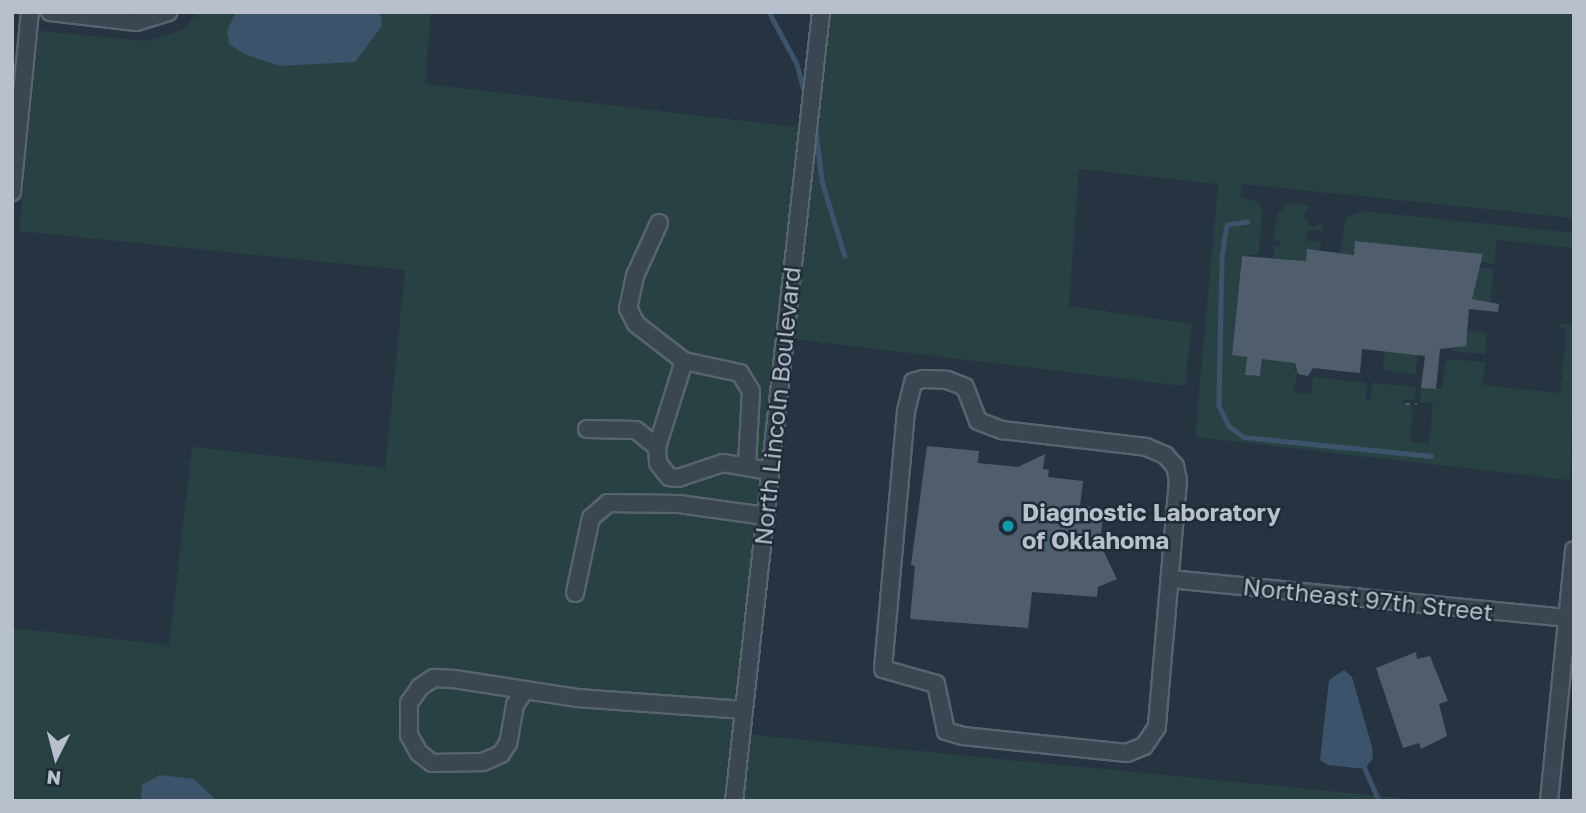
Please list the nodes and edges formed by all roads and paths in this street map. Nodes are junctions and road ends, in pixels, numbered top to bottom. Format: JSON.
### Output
{"nodes":[{"id":1,"x":30,"y":12,"type":"edge"},
{"id":2,"x":50,"y":12,"type":"edge"},
{"id":3,"x":168,"y":12,"type":"edge"},
{"id":4,"x":821,"y":12,"type":"edge"},
{"id":5,"x":12,"y":192,"type":"edge"},
{"id":6,"x":659,"y":222,"type":"dead end"},
{"id":7,"x":684,"y":360,"type":"junction"},
{"id":8,"x":1405,"y":404,"type":"dead end"},
{"id":9,"x":1417,"y":404,"type":"dead end"},
{"id":10,"x":587,"y":429,"type":"dead end"},
{"id":11,"x":657,"y":447,"type":"junction"},
{"id":12,"x":747,"y":466,"type":"junction"},
{"id":13,"x":770,"y":471,"type":"junction"},
{"id":14,"x":765,"y":516,"type":"junction"},
{"id":15,"x":1574,"y":550,"type":"edge"},
{"id":16,"x":1170,"y":579,"type":"junction"},
{"id":17,"x":575,"y":593,"type":"dead end"},
{"id":18,"x":1566,"y":618,"type":"junction"},
{"id":19,"x":526,"y":690,"type":"junction"},
{"id":20,"x":744,"y":709,"type":"junction"},
{"id":21,"x":734,"y":801,"type":"edge"},
{"id":22,"x":1549,"y":801,"type":"edge"}],
"edges":[{"from":1,"to":5,"type":"street"},
{"from":2,"to":3,"type":"street"},
{"from":4,"to":13,"type":"street","name":"North Lincoln Boulevard"},
{"from":6,"to":7,"type":"street"},
{"from":7,"to":11,"type":"street"},
{"from":7,"to":12,"type":"street"},
{"from":8,"to":9,"type":"path"},
{"from":10,"to":11,"type":"street"},
{"from":11,"to":12,"type":"street"},
{"from":12,"to":13,"type":"street"},
{"from":13,"to":14,"type":"street","name":"North Lincoln Boulevard"},
{"from":14,"to":17,"type":"street"},
{"from":14,"to":20,"type":"street","name":"North Lincoln Boulevard"},
{"from":15,"to":18,"type":"street"},
{"from":16,"to":16,"type":"street"},
{"from":16,"to":18,"type":"street","name":"Northeast 97th Street"},
{"from":18,"to":22,"type":"street"},
{"from":19,"to":19,"type":"street"},
{"from":19,"to":20,"type":"street"},
{"from":20,"to":21,"type":"street","name":"North Lincoln Boulevard"}]}
